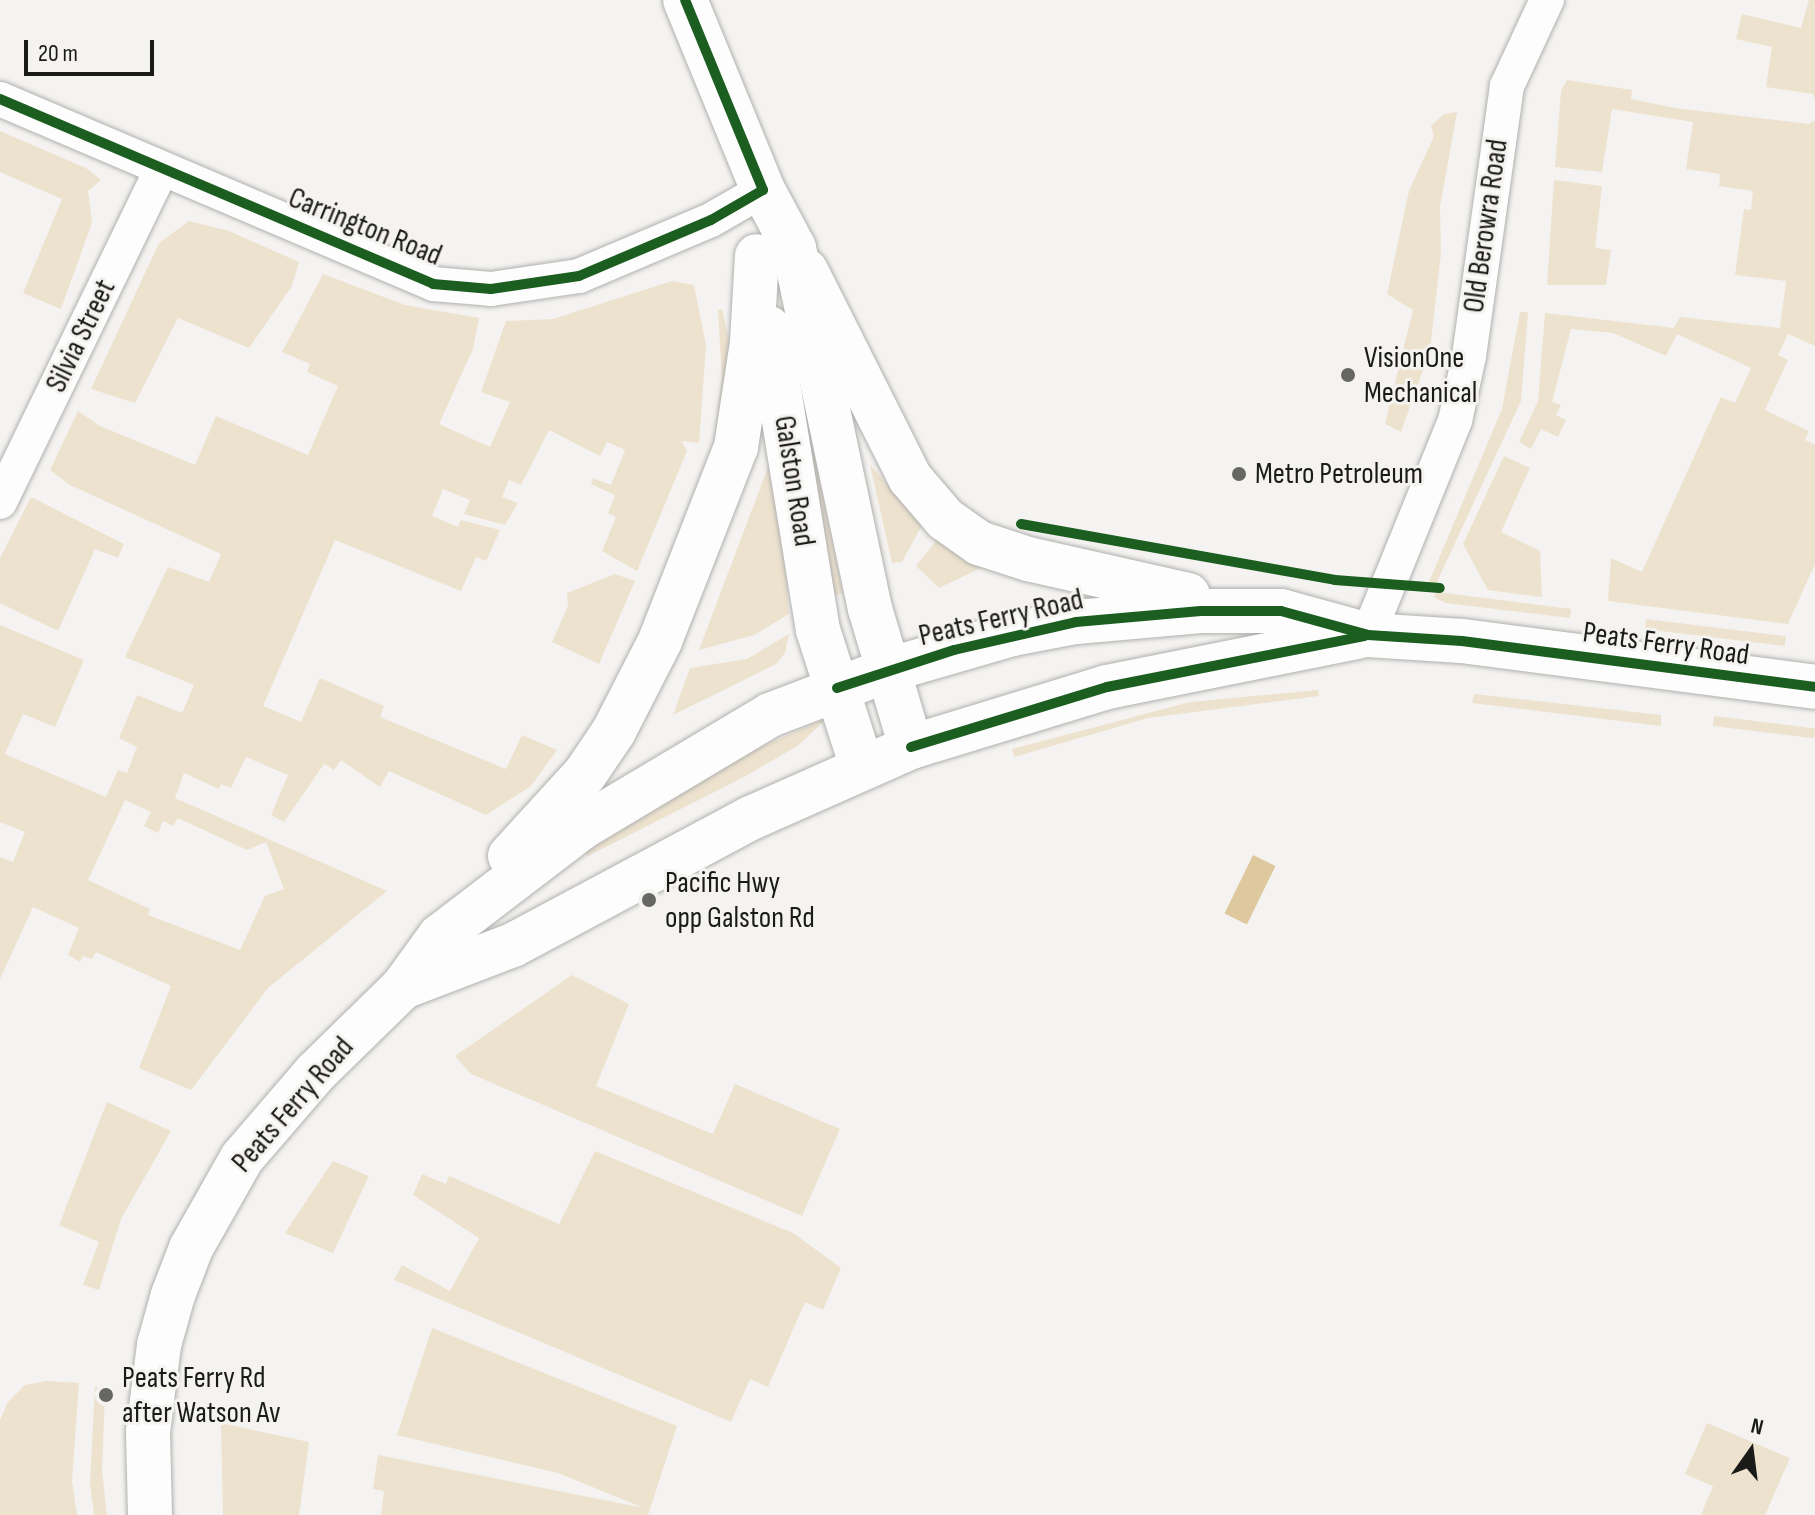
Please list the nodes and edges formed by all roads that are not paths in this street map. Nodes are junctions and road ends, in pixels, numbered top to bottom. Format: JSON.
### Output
{"nodes":[{"id":1,"x":685,"y":0,"type":"edge"},
{"id":2,"x":1547,"y":0,"type":"edge"},
{"id":3,"x":0,"y":99,"type":"edge"},
{"id":4,"x":162,"y":169,"type":"junction"},
{"id":5,"x":763,"y":190,"type":"junction"},
{"id":6,"x":775,"y":252,"type":"junction"},
{"id":7,"x":0,"y":502,"type":"edge"},
{"id":8,"x":1281,"y":611,"type":"junction"},
{"id":9,"x":1368,"y":635,"type":"junction"},
{"id":10,"x":888,"y":670,"type":"junction"},
{"id":11,"x":1815,"y":687,"type":"edge"},
{"id":12,"x":837,"y":688,"type":"junction"},
{"id":13,"x":911,"y":747,"type":"junction"},
{"id":14,"x":862,"y":767,"type":"junction"},
{"id":15,"x":440,"y":936,"type":"junction"},
{"id":16,"x":403,"y":987,"type":"junction"},
{"id":17,"x":150,"y":1515,"type":"edge"}],
"edges":[{"from":1,"to":5,"type":"main road","name":"Galston Road"},
{"from":2,"to":9,"type":"street","name":"Old Berowra Road"},
{"from":3,"to":4,"type":"street","name":"Carrington Road"},
{"from":4,"to":5,"type":"street","name":"Carrington Road"},
{"from":4,"to":7,"type":"street","name":"Silvia Street"},
{"from":5,"to":6,"type":"main road","name":"Galston Road"},
{"from":6,"to":8,"type":"main road"},
{"from":6,"to":10,"type":"main road","name":"Galston Road"},
{"from":6,"to":12,"type":"main road","name":"Galston Road"},
{"from":6,"to":15,"type":"main road"},
{"from":8,"to":9,"type":"main road","name":"Peats Ferry Road"},
{"from":8,"to":10,"type":"main road","name":"Peats Ferry Road"},
{"from":9,"to":11,"type":"main road","name":"Peats Ferry Road"},
{"from":9,"to":13,"type":"main road","name":"Peats Ferry Road"},
{"from":10,"to":12,"type":"main road","name":"Peats Ferry Road"},
{"from":10,"to":13,"type":"main road","name":"Galston Road"},
{"from":12,"to":14,"type":"main road","name":"Galston Road"},
{"from":12,"to":15,"type":"main road","name":"Peats Ferry Road"},
{"from":13,"to":14,"type":"main road","name":"Peats Ferry Road"},
{"from":14,"to":16,"type":"main road","name":"Peats Ferry Road"},
{"from":15,"to":16,"type":"main road","name":"Peats Ferry Road"},
{"from":16,"to":17,"type":"main road","name":"Peats Ferry Road"}]}
